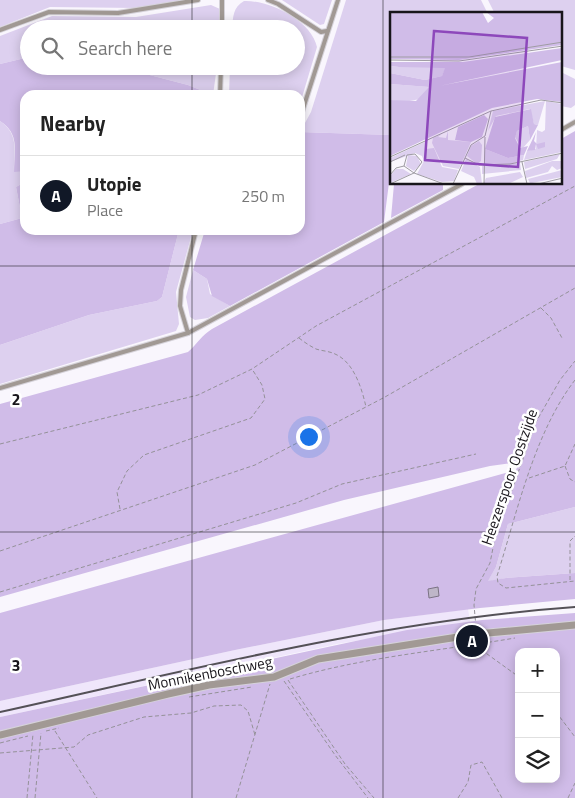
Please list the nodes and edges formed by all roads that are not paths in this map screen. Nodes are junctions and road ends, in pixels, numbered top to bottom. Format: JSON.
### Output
{"nodes":[{"id":1,"x":198,"y":0,"type":"edge"},
{"id":2,"x":222,"y":0,"type":"edge"},
{"id":3,"x":268,"y":0,"type":"edge"},
{"id":4,"x":338,"y":0,"type":"edge"},
{"id":5,"x":27,"y":20,"type":"edge"},
{"id":6,"x":222,"y":20,"type":"edge"},
{"id":7,"x":303,"y":20,"type":"edge"},
{"id":8,"x":305,"y":22,"type":"edge"},
{"id":9,"x":20,"y":23,"type":"edge"},
{"id":10,"x":0,"y":30,"type":"edge"},
{"id":11,"x":327,"y":31,"type":"junction"},
{"id":12,"x":221,"y":75,"type":"edge"},
{"id":13,"x":220,"y":90,"type":"edge"},
{"id":14,"x":305,"y":102,"type":"edge"},
{"id":15,"x":575,"y":122,"type":"edge"},
{"id":16,"x":562,"y":129,"type":"edge"},
{"id":17,"x":460,"y":185,"type":"edge"},
{"id":18,"x":195,"y":235,"type":"edge"},
{"id":19,"x":188,"y":333,"type":"junction"},
{"id":20,"x":0,"y":388,"type":"edge"},
{"id":21,"x":575,"y":625,"type":"edge"},
{"id":22,"x":0,"y":735,"type":"edge"}],
"edges":[{"from":1,"to":5,"type":"lane"},
{"from":2,"to":6,"type":"lane"},
{"from":3,"to":7,"type":"lane"},
{"from":4,"to":11,"type":"lane"},
{"from":8,"to":11,"type":"lane"},
{"from":9,"to":10,"type":"lane"},
{"from":11,"to":14,"type":"lane"},
{"from":12,"to":13,"type":"lane"},
{"from":15,"to":16,"type":"lane"},
{"from":17,"to":19,"type":"lane"},
{"from":18,"to":19,"type":"lane"},
{"from":19,"to":20,"type":"lane"},
{"from":21,"to":22,"type":"street","name":"Monnikenboschweg"}]}
